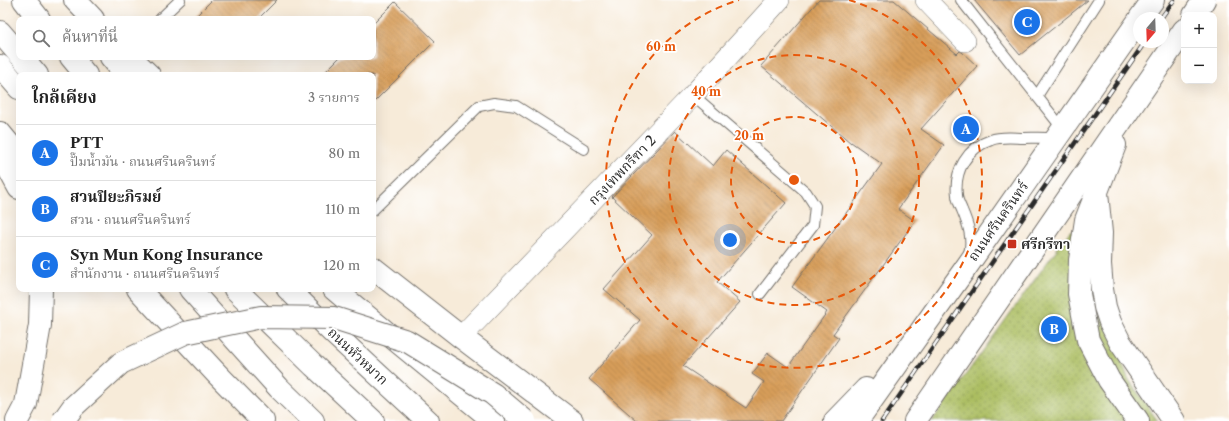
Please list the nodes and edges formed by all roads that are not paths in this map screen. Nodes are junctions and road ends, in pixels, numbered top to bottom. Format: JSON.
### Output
{"nodes":[{"id":1,"x":24,"y":0,"type":"edge"},
{"id":2,"x":71,"y":0,"type":"edge"},
{"id":3,"x":75,"y":0,"type":"edge"},
{"id":4,"x":180,"y":0,"type":"edge"},
{"id":5,"x":779,"y":0,"type":"edge"},
{"id":6,"x":926,"y":0,"type":"edge"},
{"id":7,"x":961,"y":0,"type":"edge"},
{"id":8,"x":1099,"y":0,"type":"edge"},
{"id":9,"x":1153,"y":0,"type":"edge"},
{"id":10,"x":1204,"y":0,"type":"edge"},
{"id":11,"x":1145,"y":12,"type":"edge"},
{"id":12,"x":1196,"y":12,"type":"edge"},
{"id":13,"x":37,"y":16,"type":"edge"},
{"id":14,"x":82,"y":16,"type":"edge"},
{"id":15,"x":90,"y":16,"type":"edge"},
{"id":16,"x":163,"y":16,"type":"edge"},
{"id":17,"x":1133,"y":29,"type":"edge"},
{"id":18,"x":0,"y":32,"type":"edge"},
{"id":19,"x":1181,"y":34,"type":"edge"},
{"id":20,"x":965,"y":41,"type":"dead end"},
{"id":21,"x":16,"y":51,"type":"edge"},
{"id":22,"x":25,"y":60,"type":"edge"},
{"id":23,"x":74,"y":60,"type":"edge"},
{"id":24,"x":114,"y":60,"type":"edge"},
{"id":25,"x":133,"y":60,"type":"edge"},
{"id":26,"x":0,"y":66,"type":"edge"},
{"id":27,"x":35,"y":72,"type":"edge"},
{"id":28,"x":84,"y":72,"type":"edge"},
{"id":29,"x":124,"y":72,"type":"edge"},
{"id":30,"x":146,"y":72,"type":"edge"},
{"id":31,"x":16,"y":85,"type":"edge"},
{"id":32,"x":693,"y":95,"type":"junction"},
{"id":33,"x":1037,"y":96,"type":"junction"},
{"id":34,"x":1127,"y":113,"type":"junction"},
{"id":35,"x":0,"y":133,"type":"edge"},
{"id":36,"x":1059,"y":134,"type":"junction"},
{"id":37,"x":584,"y":149,"type":"dead end"},
{"id":38,"x":16,"y":152,"type":"edge"},
{"id":39,"x":0,"y":154,"type":"edge"},
{"id":40,"x":16,"y":183,"type":"edge"},
{"id":41,"x":1097,"y":193,"type":"junction"},
{"id":42,"x":376,"y":207,"type":"edge"},
{"id":43,"x":376,"y":270,"type":"edge"},
{"id":44,"x":965,"y":270,"type":"junction"},
{"id":45,"x":41,"y":292,"type":"edge"},
{"id":46,"x":141,"y":292,"type":"edge"},
{"id":47,"x":193,"y":292,"type":"edge"},
{"id":48,"x":238,"y":292,"type":"edge"},
{"id":49,"x":291,"y":292,"type":"edge"},
{"id":50,"x":337,"y":292,"type":"edge"},
{"id":51,"x":760,"y":294,"type":"dead end"},
{"id":52,"x":462,"y":337,"type":"junction"},
{"id":53,"x":910,"y":344,"type":"junction"},
{"id":54,"x":17,"y":421,"type":"edge"},
{"id":55,"x":63,"y":421,"type":"edge"},
{"id":56,"x":263,"y":421,"type":"edge"},
{"id":57,"x":313,"y":421,"type":"edge"},
{"id":58,"x":373,"y":421,"type":"edge"},
{"id":59,"x":428,"y":421,"type":"edge"},
{"id":60,"x":494,"y":421,"type":"edge"},
{"id":61,"x":525,"y":421,"type":"edge"},
{"id":62,"x":572,"y":421,"type":"edge"},
{"id":63,"x":835,"y":421,"type":"edge"},
{"id":64,"x":856,"y":421,"type":"edge"},
{"id":65,"x":915,"y":421,"type":"edge"},
{"id":66,"x":1138,"y":421,"type":"edge"},
{"id":67,"x":1174,"y":421,"type":"edge"}],
"edges":[{"from":1,"to":13,"type":"main road"},
{"from":2,"to":14,"type":"main road"},
{"from":3,"to":15,"type":"main road"},
{"from":4,"to":16,"type":"lane"},
{"from":5,"to":32,"type":"street","name":"กรุงเทพกรีฑา 2"},
{"from":6,"to":20,"type":"street"},
{"from":7,"to":33,"type":"lane"},
{"from":8,"to":33,"type":"lane"},
{"from":9,"to":11,"type":"main road","name":"ถนนศรีนครินทร์"},
{"from":10,"to":12,"type":"main road"},
{"from":17,"to":36,"type":"main road","name":"ถนนศรีนครินทร์"},
{"from":18,"to":21,"type":"main road"},
{"from":19,"to":34,"type":"main road"},
{"from":22,"to":27,"type":"main road"},
{"from":23,"to":28,"type":"main road"},
{"from":24,"to":29,"type":"main road"},
{"from":25,"to":30,"type":"main road"},
{"from":26,"to":31,"type":"main road"},
{"from":32,"to":51,"type":"lane"},
{"from":32,"to":52,"type":"street","name":"กรุงเทพกรีฑา 2"},
{"from":33,"to":36,"type":"lane"},
{"from":34,"to":41,"type":"main road"},
{"from":34,"to":65,"type":"main road"},
{"from":35,"to":38,"type":"main road"},
{"from":36,"to":44,"type":"main road","name":"ถนนศรีนครินทร์"},
{"from":36,"to":44,"type":"lane"},
{"from":37,"to":42,"type":"lane"},
{"from":39,"to":40,"type":"main road"},
{"from":41,"to":66,"type":"main road"},
{"from":41,"to":67,"type":"main road"},
{"from":43,"to":52,"type":"main road"},
{"from":44,"to":53,"type":"main road","name":"ถนนศรีนครินทร์"},
{"from":45,"to":54,"type":"main road"},
{"from":46,"to":56,"type":"main road"},
{"from":47,"to":57,"type":"main road"},
{"from":48,"to":58,"type":"main road"},
{"from":49,"to":59,"type":"main road","name":"ถนนหัวหมาก"},
{"from":50,"to":60,"type":"main road"},
{"from":52,"to":62,"type":"main road"},
{"from":53,"to":63,"type":"main road"},
{"from":53,"to":64,"type":"main road","name":"ถนนศรีนครินทร์"},
{"from":55,"to":61,"type":"main road","bridge":true}]}
